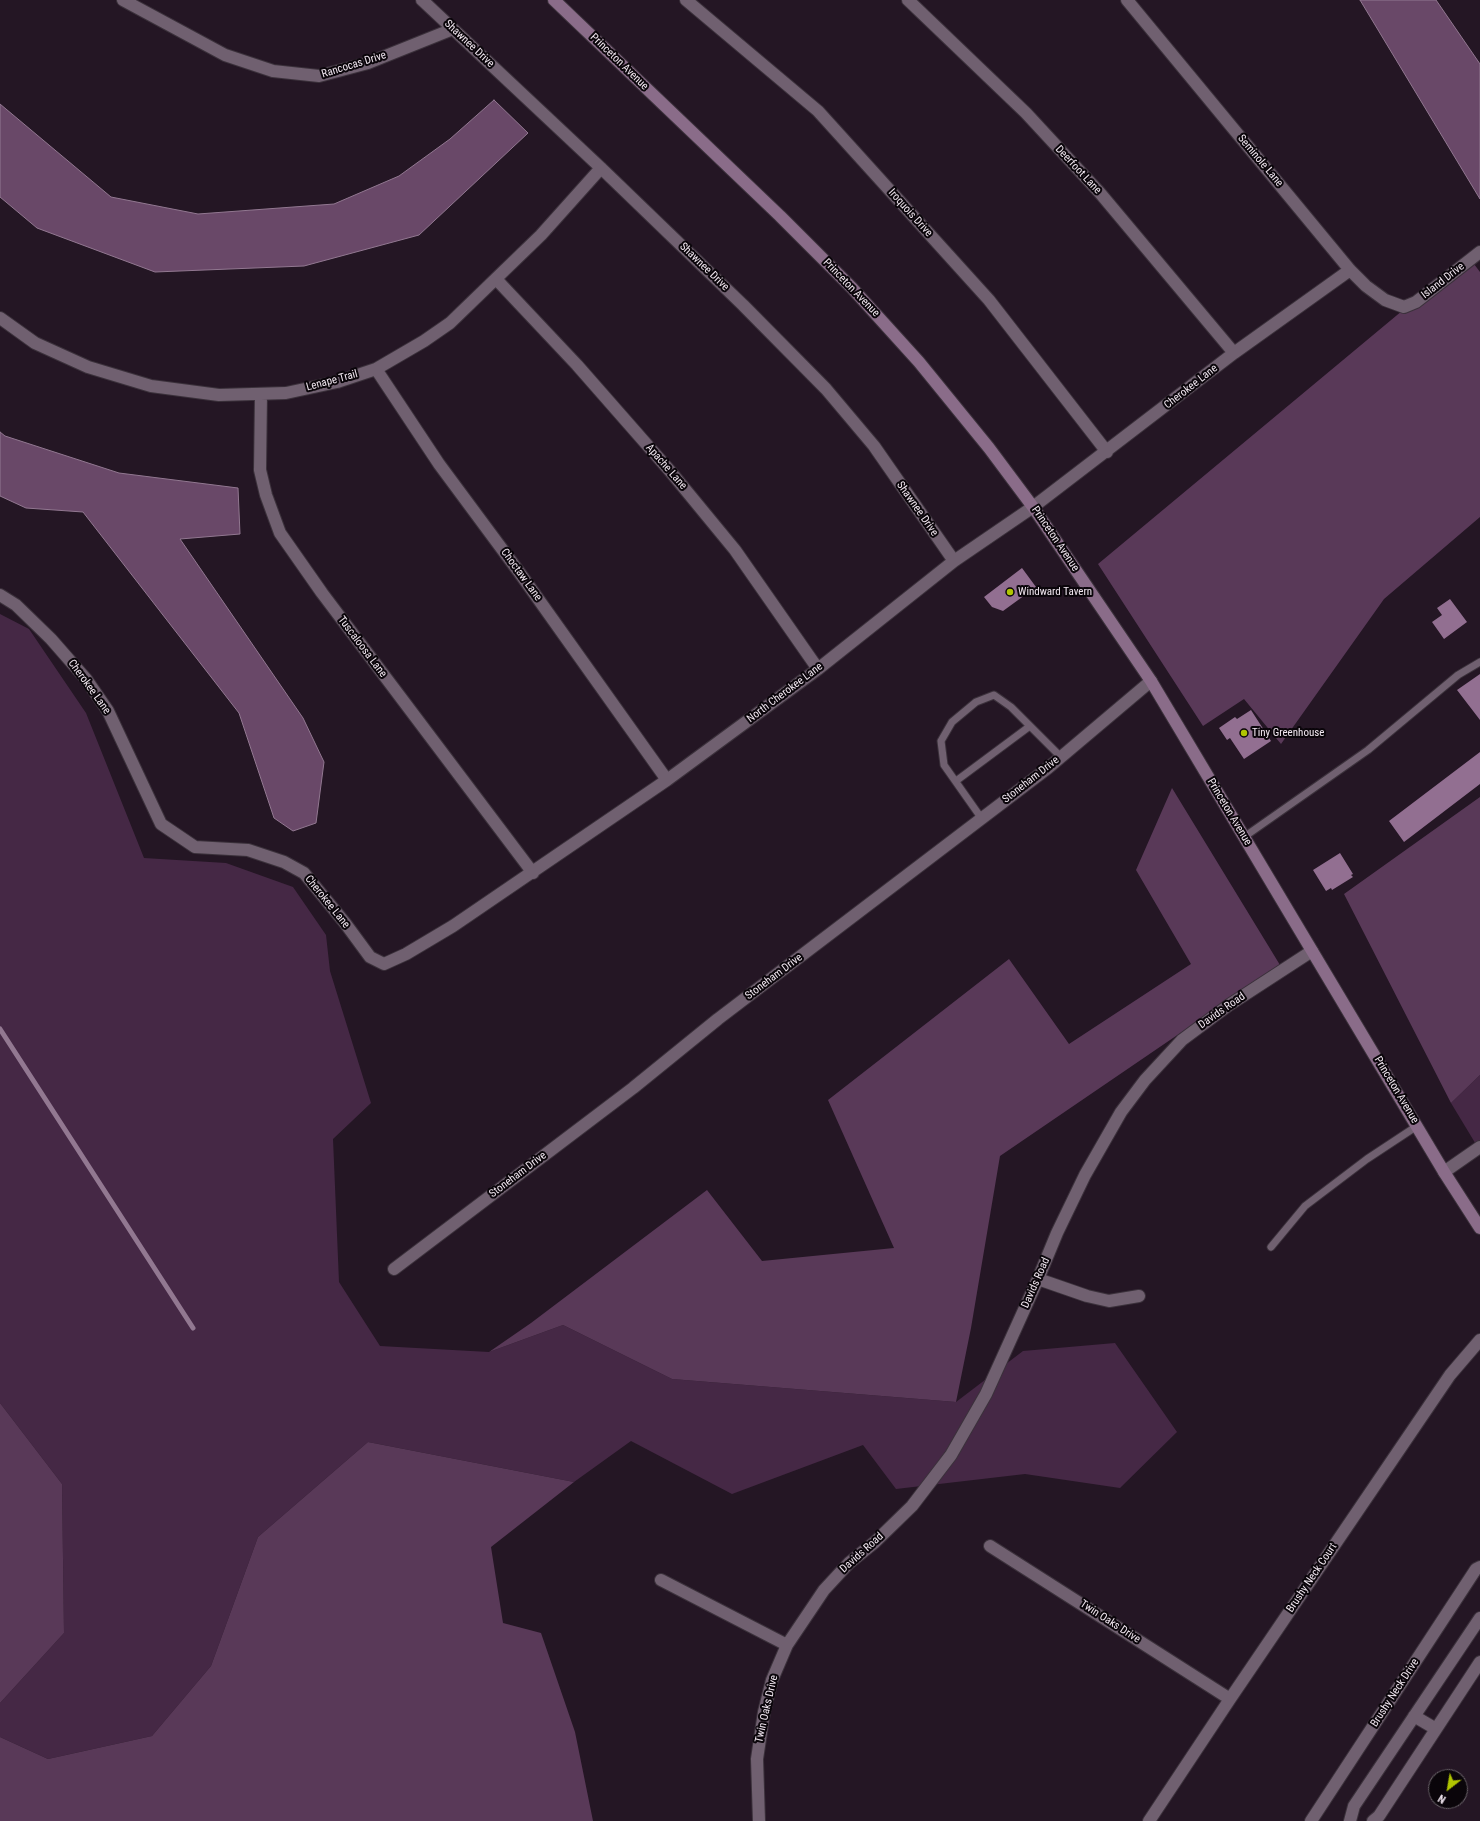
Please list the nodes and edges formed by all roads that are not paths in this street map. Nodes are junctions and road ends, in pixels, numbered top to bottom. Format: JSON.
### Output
{"nodes":[{"id":1,"x":123,"y":0,"type":"edge"},
{"id":2,"x":422,"y":0,"type":"edge"},
{"id":3,"x":554,"y":0,"type":"edge"},
{"id":4,"x":686,"y":0,"type":"edge"},
{"id":5,"x":908,"y":0,"type":"edge"},
{"id":6,"x":1127,"y":0,"type":"edge"},
{"id":7,"x":453,"y":29,"type":"junction"},
{"id":8,"x":601,"y":168,"type":"junction"},
{"id":9,"x":1480,"y":252,"type":"edge"},
{"id":10,"x":1350,"y":270,"type":"junction"},
{"id":11,"x":496,"y":280,"type":"junction"},
{"id":12,"x":1404,"y":307,"type":"joint"},
{"id":13,"x":0,"y":318,"type":"edge"},
{"id":14,"x":1234,"y":353,"type":"junction"},
{"id":15,"x":376,"y":369,"type":"junction"},
{"id":16,"x":261,"y":394,"type":"junction"},
{"id":17,"x":1107,"y":452,"type":"junction"},
{"id":18,"x":1033,"y":507,"type":"junction"},
{"id":19,"x":954,"y":561,"type":"junction"},
{"id":20,"x":0,"y":595,"type":"edge"},
{"id":21,"x":1480,"y":662,"type":"edge"},
{"id":22,"x":818,"y":669,"type":"junction"},
{"id":23,"x":1151,"y":681,"type":"junction"},
{"id":24,"x":1030,"y":726,"type":"junction"},
{"id":25,"x":1061,"y":757,"type":"junction"},
{"id":26,"x":667,"y":780,"type":"junction"},
{"id":27,"x":956,"y":781,"type":"junction"},
{"id":28,"x":982,"y":819,"type":"junction"},
{"id":29,"x":1244,"y":837,"type":"junction"},
{"id":30,"x":533,"y":873,"type":"junction"},
{"id":31,"x":1312,"y":951,"type":"junction"},
{"id":32,"x":1417,"y":1126,"type":"junction"},
{"id":33,"x":1480,"y":1147,"type":"edge"},
{"id":34,"x":1444,"y":1172,"type":"junction"},
{"id":35,"x":1480,"y":1228,"type":"edge"},
{"id":36,"x":1271,"y":1247,"type":"dead end"},
{"id":37,"x":394,"y":1269,"type":"dead end"},
{"id":38,"x":1038,"y":1279,"type":"junction"},
{"id":39,"x":1139,"y":1296,"type":"dead end"},
{"id":40,"x":1480,"y":1340,"type":"edge"},
{"id":41,"x":990,"y":1546,"type":"dead end"},
{"id":42,"x":1480,"y":1567,"type":"edge"},
{"id":43,"x":661,"y":1580,"type":"dead end"},
{"id":44,"x":1480,"y":1618,"type":"edge"},
{"id":45,"x":787,"y":1645,"type":"junction"},
{"id":46,"x":1480,"y":1662,"type":"edge"},
{"id":47,"x":1230,"y":1699,"type":"junction"},
{"id":48,"x":1414,"y":1716,"type":"junction"},
{"id":49,"x":1436,"y":1730,"type":"junction"},
{"id":50,"x":759,"y":1821,"type":"edge"},
{"id":51,"x":1149,"y":1821,"type":"edge"},
{"id":52,"x":1311,"y":1821,"type":"edge"},
{"id":53,"x":1350,"y":1821,"type":"edge"},
{"id":54,"x":1373,"y":1821,"type":"edge"}],
"edges":[{"from":1,"to":7,"type":"street","name":"Rancocas Drive"},
{"from":2,"to":7,"type":"street","name":"Shawnee Drive"},
{"from":3,"to":18,"type":"main road","name":"Princeton Avenue"},
{"from":4,"to":17,"type":"street","name":"Iroquois Drive"},
{"from":5,"to":14,"type":"street","name":"Deerfoot Lane"},
{"from":6,"to":10,"type":"street","name":"Seminole Lane"},
{"from":7,"to":8,"type":"street","name":"Shawnee Drive"},
{"from":8,"to":11,"type":"street","name":"Lenape Trail"},
{"from":8,"to":19,"type":"street","name":"Shawnee Drive"},
{"from":9,"to":12,"type":"street","name":"Island Drive"},
{"from":10,"to":12,"type":"street","name":"Seminole Lane"},
{"from":10,"to":14,"type":"street","name":"Cherokee Lane"},
{"from":11,"to":15,"type":"street","name":"Lenape Trail"},
{"from":11,"to":22,"type":"street","name":"Apache Lane"},
{"from":13,"to":16,"type":"street","name":"Lenape Trail"},
{"from":14,"to":17,"type":"street","name":"Cherokee Lane"},
{"from":15,"to":16,"type":"street","name":"Lenape Trail"},
{"from":15,"to":26,"type":"street","name":"Choctaw Lane"},
{"from":16,"to":30,"type":"street","name":"Tuscaloosa Lane"},
{"from":17,"to":18,"type":"street","name":"Cherokee Lane"},
{"from":18,"to":19,"type":"street","name":"North Cherokee Lane"},
{"from":18,"to":23,"type":"main road","name":"Princeton Avenue"},
{"from":19,"to":22,"type":"street","name":"North Cherokee Lane"},
{"from":20,"to":30,"type":"street","name":"Cherokee Lane"},
{"from":21,"to":29,"type":"lane"},
{"from":22,"to":26,"type":"street","name":"North Cherokee Lane"},
{"from":23,"to":25,"type":"street","name":"Stoneham Drive"},
{"from":23,"to":29,"type":"main road","name":"Princeton Avenue"},
{"from":24,"to":25,"type":"lane"},
{"from":24,"to":27,"type":"lane"},
{"from":24,"to":27,"type":"lane"},
{"from":25,"to":28,"type":"street","name":"Stoneham Drive"},
{"from":26,"to":30,"type":"street","name":"North Cherokee Lane"},
{"from":27,"to":28,"type":"lane"},
{"from":28,"to":37,"type":"street","name":"Stoneham Drive"},
{"from":29,"to":31,"type":"main road","name":"Princeton Avenue"},
{"from":31,"to":32,"type":"main road","name":"Princeton Avenue"},
{"from":31,"to":38,"type":"street","name":"Davids Road"},
{"from":32,"to":34,"type":"main road","name":"Princeton Avenue"},
{"from":32,"to":36,"type":"lane"},
{"from":33,"to":34,"type":"street"},
{"from":34,"to":35,"type":"main road","name":"Princeton Avenue"},
{"from":38,"to":39,"type":"street"},
{"from":38,"to":45,"type":"street","name":"Davids Road"},
{"from":40,"to":47,"type":"street","name":"Brushy Neck Court"},
{"from":41,"to":47,"type":"street","name":"Twin Oaks Drive"},
{"from":42,"to":52,"type":"street","name":"Brushy Neck Drive"},
{"from":43,"to":45,"type":"street"},
{"from":44,"to":48,"type":"street"},
{"from":45,"to":50,"type":"street","name":"Twin Oaks Drive"},
{"from":46,"to":49,"type":"street"},
{"from":47,"to":51,"type":"street","name":"Brushy Neck Court"},
{"from":48,"to":49,"type":"street"},
{"from":48,"to":53,"type":"street"},
{"from":49,"to":54,"type":"street"}]}
